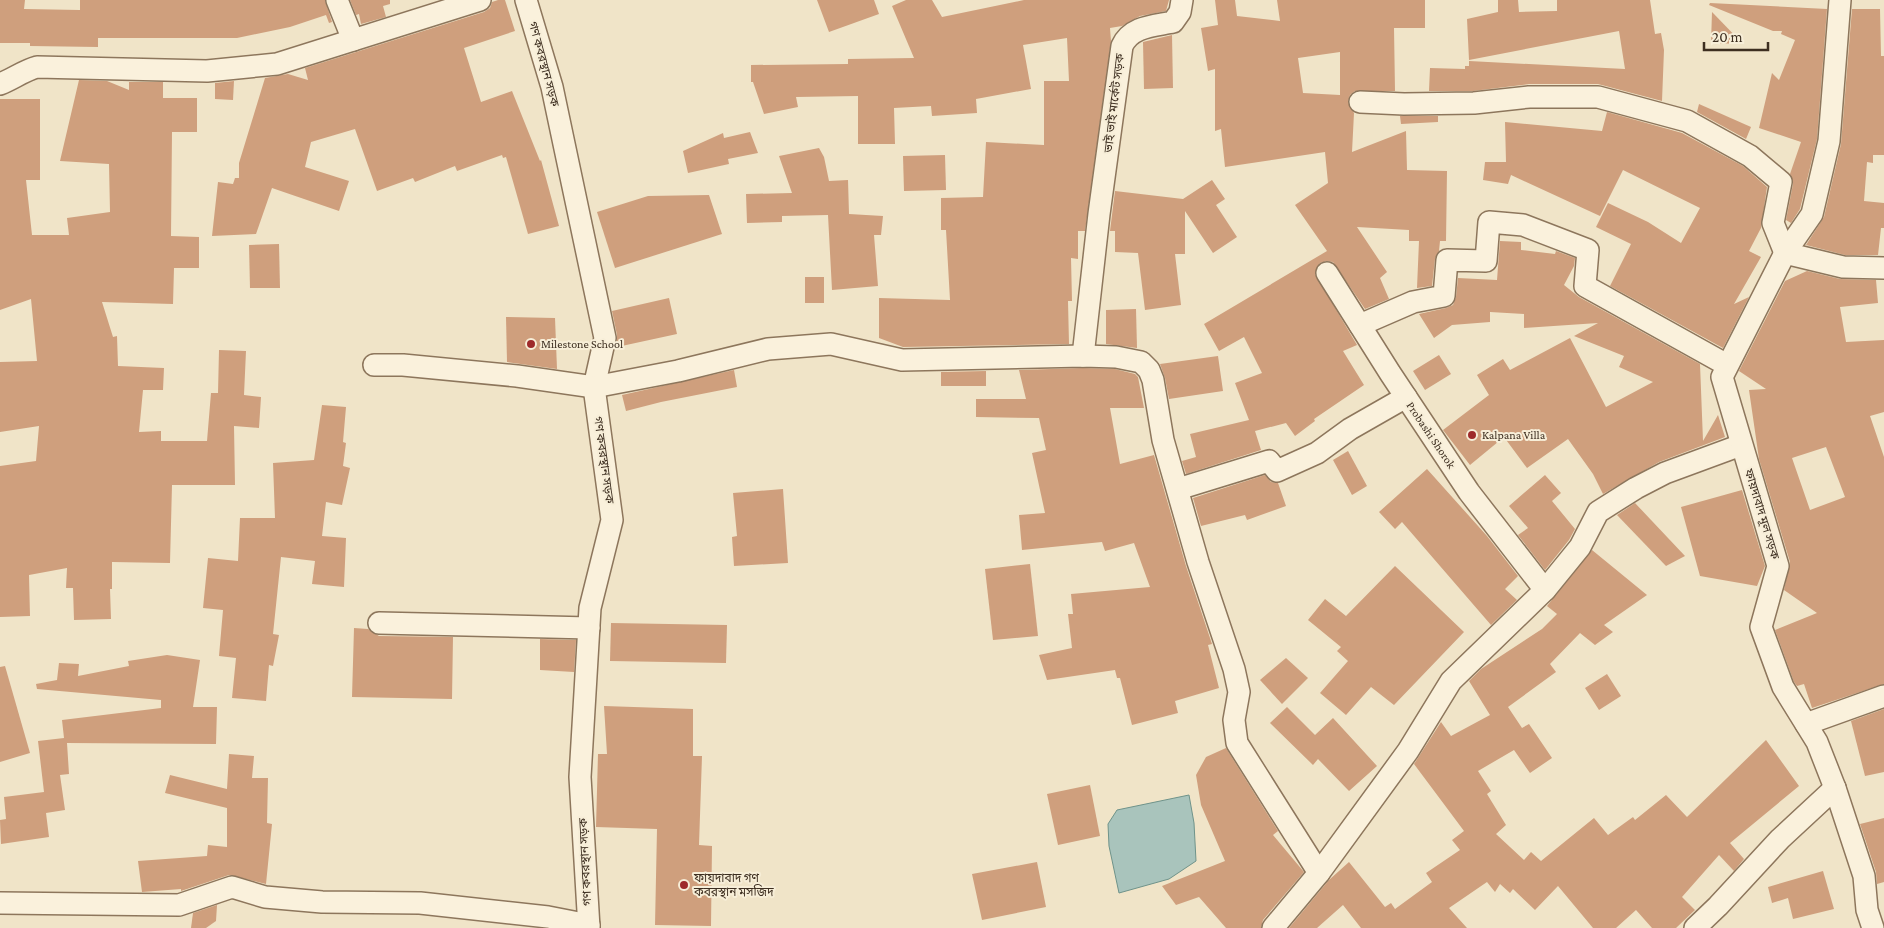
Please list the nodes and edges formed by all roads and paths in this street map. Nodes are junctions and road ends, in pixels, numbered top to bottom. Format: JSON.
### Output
{"nodes":[{"id":1,"x":338,"y":0,"type":"edge"},
{"id":2,"x":480,"y":0,"type":"edge"},
{"id":3,"x":526,"y":0,"type":"edge"},
{"id":4,"x":1182,"y":0,"type":"edge"},
{"id":5,"x":1840,"y":0,"type":"edge"},
{"id":6,"x":353,"y":40,"type":"junction"},
{"id":7,"x":0,"y":84,"type":"edge"},
{"id":8,"x":1360,"y":102,"type":"dead end"},
{"id":9,"x":1786,"y":253,"type":"junction"},
{"id":10,"x":1884,"y":268,"type":"edge"},
{"id":11,"x":1327,"y":273,"type":"dead end"},
{"id":12,"x":1360,"y":326,"type":"junction"},
{"id":13,"x":1083,"y":356,"type":"junction"},
{"id":14,"x":374,"y":365,"type":"dead end"},
{"id":15,"x":1727,"y":365,"type":"junction"},
{"id":16,"x":594,"y":388,"type":"junction"},
{"id":17,"x":1406,"y":397,"type":"junction"},
{"id":18,"x":1741,"y":446,"type":"junction"},
{"id":19,"x":1178,"y":489,"type":"junction"},
{"id":20,"x":1545,"y":590,"type":"junction"},
{"id":21,"x":379,"y":623,"type":"dead end"},
{"id":22,"x":589,"y":628,"type":"junction"},
{"id":23,"x":1884,"y":696,"type":"edge"},
{"id":24,"x":1806,"y":724,"type":"junction"},
{"id":25,"x":1835,"y":788,"type":"junction"},
{"id":26,"x":1319,"y":873,"type":"junction"},
{"id":27,"x":0,"y":903,"type":"edge"},
{"id":28,"x":589,"y":926,"type":"edge"},
{"id":29,"x":1273,"y":928,"type":"edge"},
{"id":30,"x":1695,"y":928,"type":"edge"},
{"id":31,"x":1873,"y":928,"type":"edge"}],
"edges":[{"from":1,"to":6,"type":"street"},
{"from":2,"to":6,"type":"street"},
{"from":3,"to":16,"type":"street","name":"গণ কবরস্থান সড়ক"},
{"from":4,"to":13,"type":"street","name":"ভাই ভাই মার্কেট সড়ক"},
{"from":5,"to":9,"type":"street","name":"ফায়দাবাদ মূল সড়ক"},
{"from":6,"to":7,"type":"street"},
{"from":8,"to":9,"type":"street"},
{"from":9,"to":10,"type":"street"},
{"from":9,"to":15,"type":"street","name":"ফায়দাবাদ মূল সড়ক"},
{"from":11,"to":12,"type":"street","name":"Probashi Shorok"},
{"from":12,"to":15,"type":"street"},
{"from":12,"to":17,"type":"street","name":"Probashi Shorok"},
{"from":13,"to":16,"type":"street"},
{"from":13,"to":19,"type":"street"},
{"from":14,"to":16,"type":"street"},
{"from":15,"to":18,"type":"street","name":"ফায়দাবাদ মূল সড়ক"},
{"from":16,"to":22,"type":"street","name":"গণ কবরস্থান সড়ক"},
{"from":17,"to":19,"type":"street"},
{"from":17,"to":20,"type":"street","name":"Probashi Shorok"},
{"from":18,"to":20,"type":"street"},
{"from":18,"to":24,"type":"street","name":"ফায়দাবাদ মূল সড়ক"},
{"from":19,"to":26,"type":"street"},
{"from":20,"to":26,"type":"street"},
{"from":21,"to":22,"type":"street"},
{"from":22,"to":28,"type":"street","name":"গণ কবরস্থান সড়ক"},
{"from":23,"to":24,"type":"street"},
{"from":24,"to":25,"type":"street","name":"ফায়দাবাদ মূল সড়ক"},
{"from":25,"to":30,"type":"street"},
{"from":25,"to":31,"type":"street","name":"ফায়দাবাদ মূল সড়ক"},
{"from":26,"to":29,"type":"street"},
{"from":27,"to":28,"type":"street"}]}
